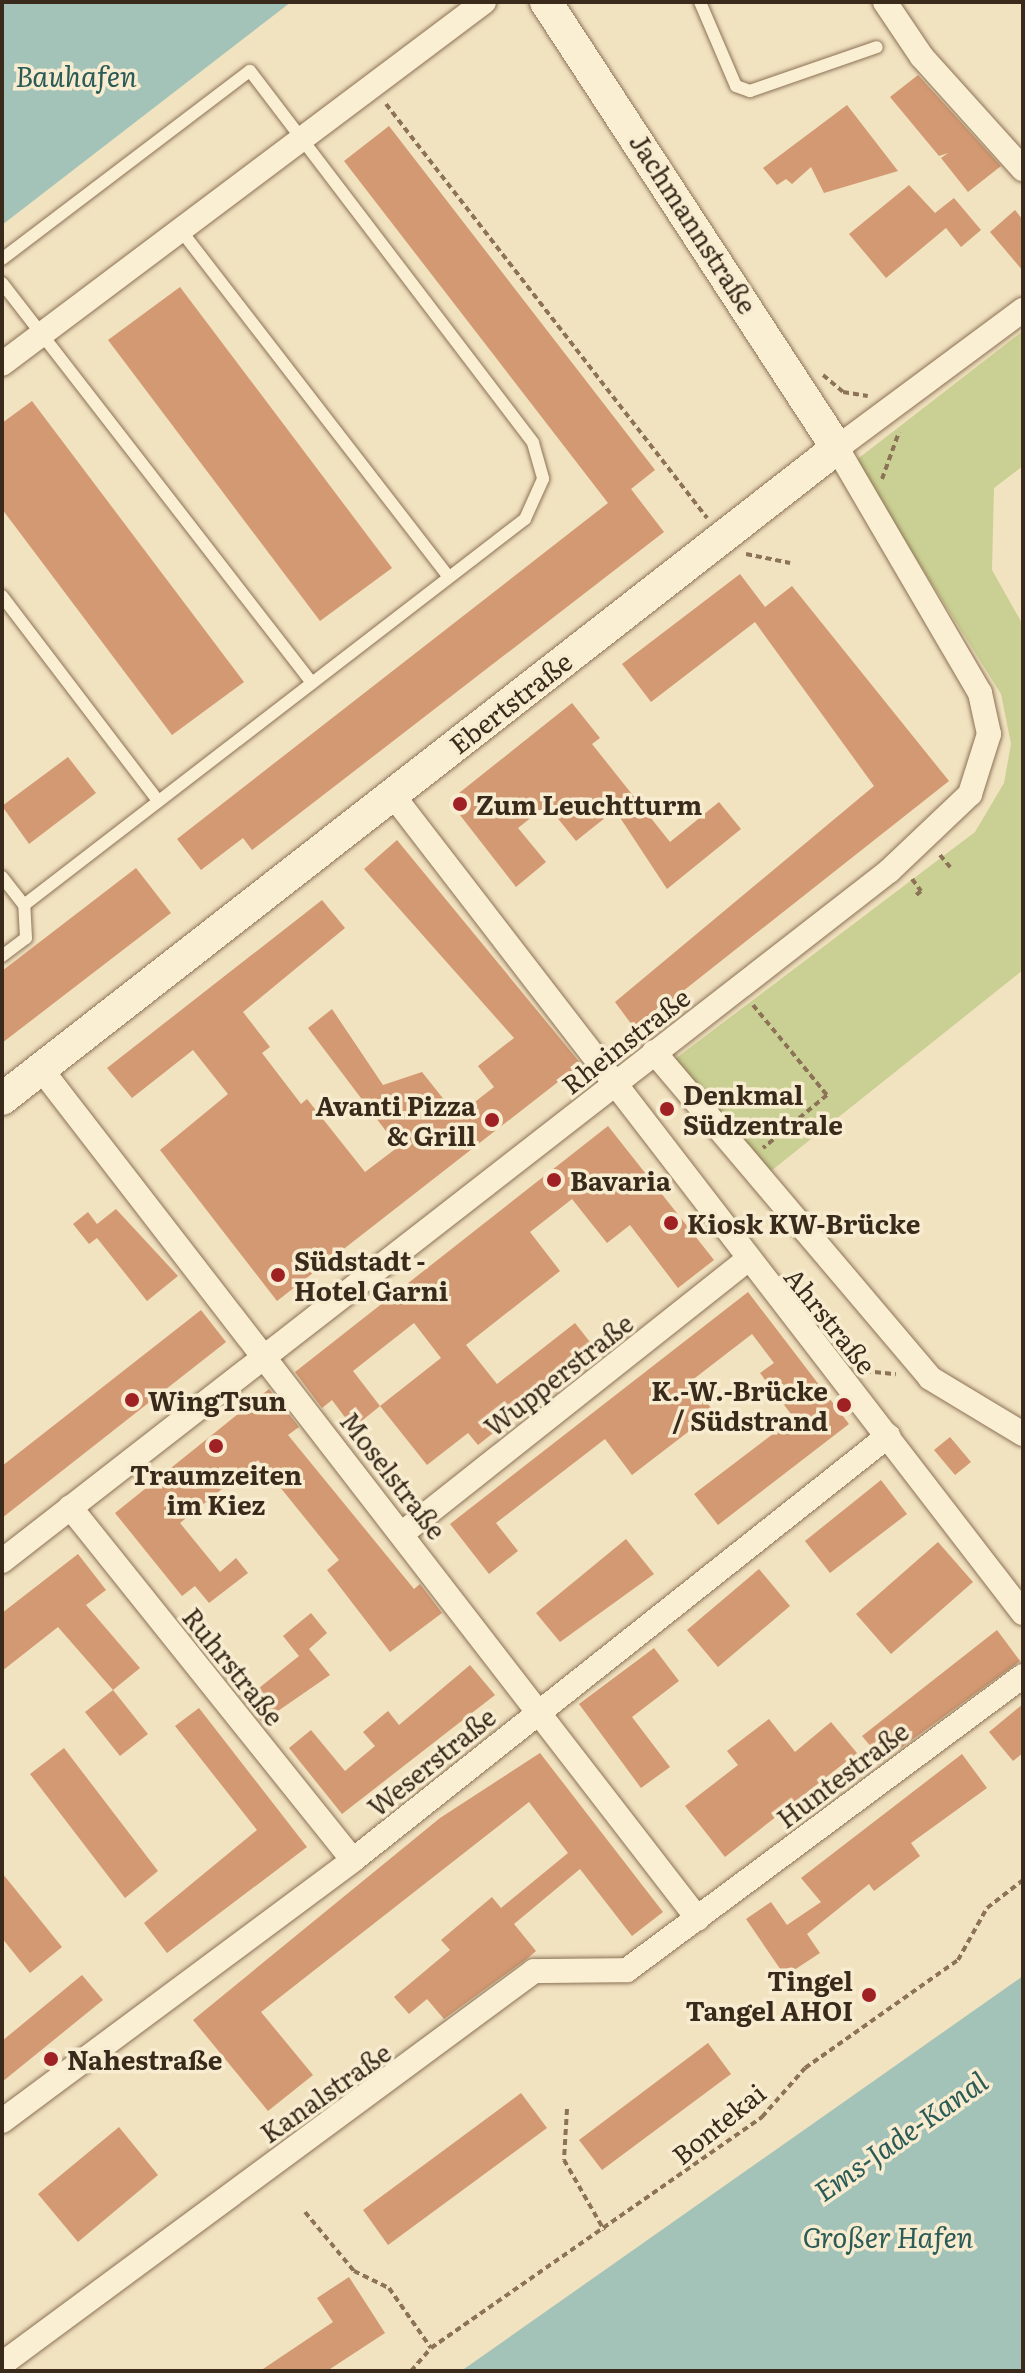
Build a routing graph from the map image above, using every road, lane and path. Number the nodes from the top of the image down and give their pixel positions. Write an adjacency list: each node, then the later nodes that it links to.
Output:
1 (484, 2): 6 (street)
2 (546, 2): 17 (street, Jachmannstraße)
3 (700, 2): 5 (lane)
4 (885, 2): 8 (street)
5 (877, 47)
6 (369, 89): 7 (street); 19 (path)
7 (300, 136): 9 (street); 10 (lane); 21 (lane)
8 (1023, 169)
9 (179, 228): 13 (street); 21 (lane)
10 (2, 259)
11 (2, 283): 13 (lane)
12 (1023, 310): 16 (street, Ebertstraße)
13 (41, 334): 14 (street); 23 (lane)
14 (2, 364)
15 (810, 364): 16 (path)
16 (889, 408): 17 (street, Ebertstraße); 18 (path)
17 (837, 448): 19 (street, Ebertstraße); 40 (street, Rheinstraße)
18 (881, 493)
19 (727, 544): 20 (path); 24 (street, Ebertstraße)
20 (790, 563)
21 (449, 577): 23 (lane)
22 (2, 596): 25 (lane)
23 (312, 683): 25 (lane)
24 (392, 794): 41 (street, Ebertstraße); 42 (street, Ahrstraße)
25 (158, 801): 35 (lane)
26 (948, 848): 27 (path)
27 (940, 855): 28 (path); 29 (path)
28 (931, 863)
29 (950, 867)
30 (920, 870): 32 (path)
31 (2, 877): 35 (lane)
32 (910, 878): 33 (path); 34 (path)
33 (898, 887)
34 (915, 896)
35 (24, 905): 36 (lane)
36 (2, 956)
37 (764, 993): 38 (path)
38 (751, 1003): 39 (path); 44 (path)
39 (741, 1011)
40 (654, 1052): 42 (street, Rheinstraße); 47 (street)
41 (41, 1069): 43 (street, Ebertstraße); 46 (street, Moselstraße)
42 (611, 1086): 45 (street, Ahrstraße); 46 (street, Rheinstraße)
43 (2, 1099)
44 (756, 1154)
45 (747, 1260): 48 (street, Ahrstraße); 50 (street, Wupperstraße)
46 (264, 1354): 49 (street, Rheinstraße); 50 (street, Moselstraße)
47 (1023, 1434)
48 (888, 1436): 52 (street, Ahrstraße); 54 (street, Weserstraße)
49 (70, 1507): 51 (street, Rheinstraße); 55 (street, Ruhrstraße)
50 (404, 1532): 54 (street, Moselstraße)
51 (2, 1561)
52 (1023, 1613)
53 (1023, 1676): 57 (street, Huntestraße)
54 (537, 1711): 55 (street, Weserstraße); 57 (street, Moselstraße)
55 (353, 1860): 59 (street, Weserstraße)
56 (1023, 1880): 61 (path, Bontekai)
57 (698, 1919): 63 (street, Kanalstraße)
58 (567, 2109): 61 (path)
59 (2, 2121)
60 (305, 2212): 62 (path)
61 (604, 2230): 62 (path, Bontekai)
62 (431, 2348): 64 (path, Bontekai)
63 (2, 2364)
64 (411, 2371)

